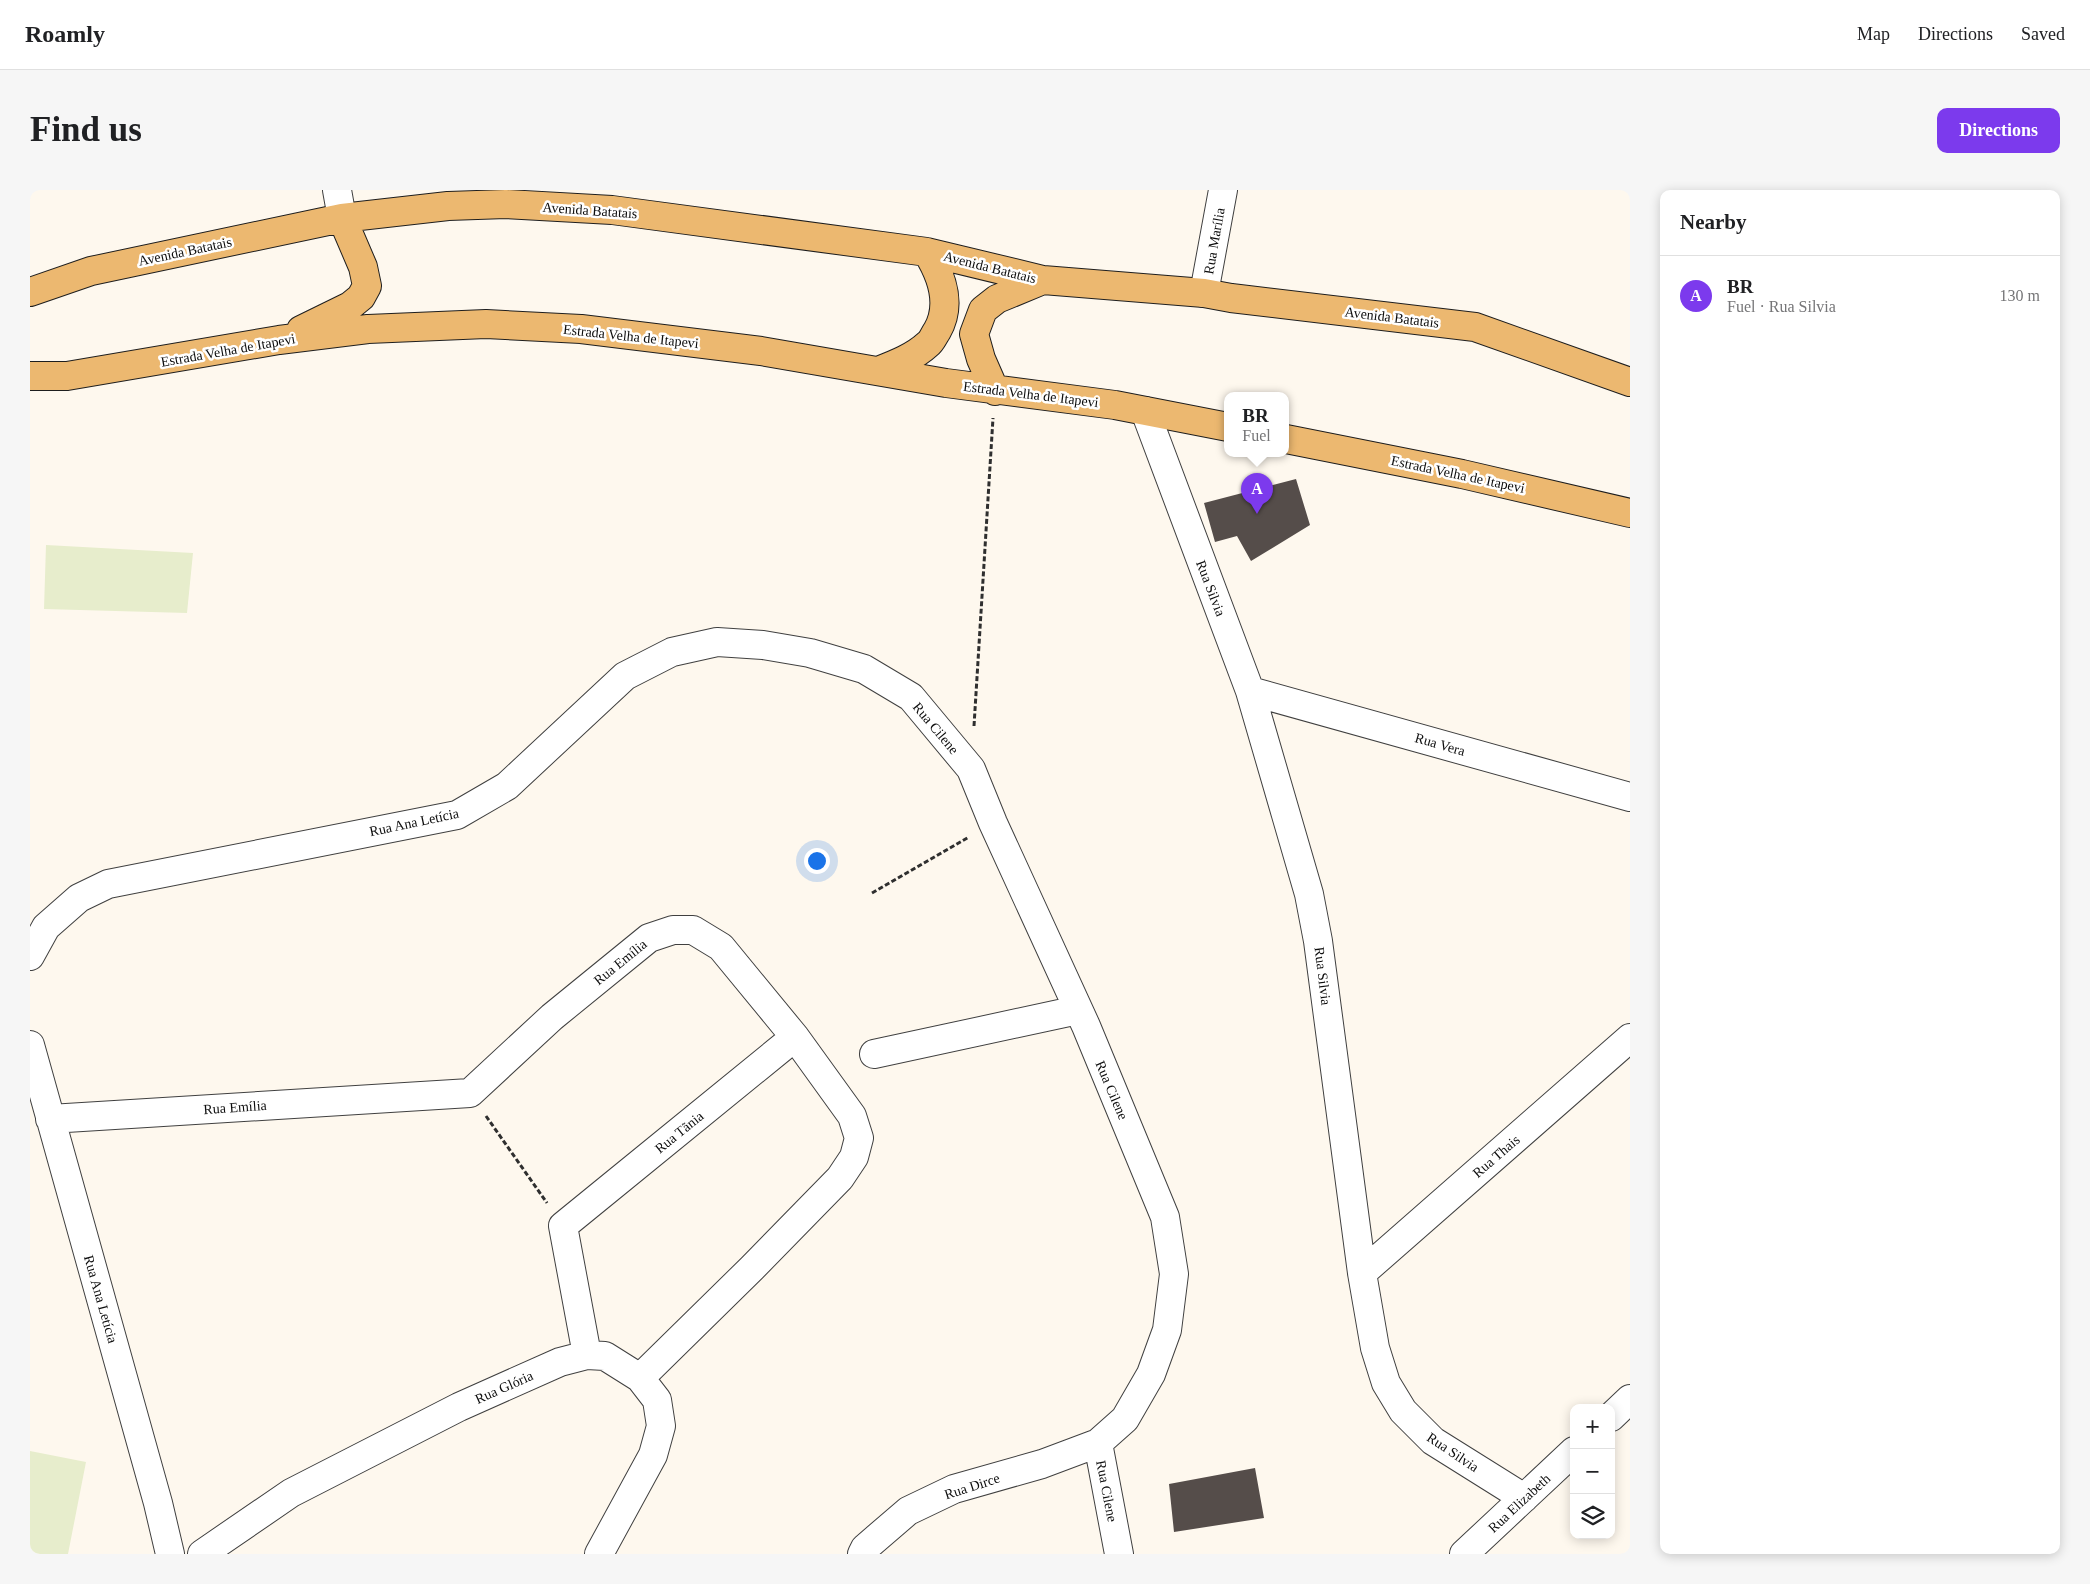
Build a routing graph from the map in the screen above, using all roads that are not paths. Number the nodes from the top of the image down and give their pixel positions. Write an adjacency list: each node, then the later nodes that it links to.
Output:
1 (337, 190): 3 (street)
2 (1223, 190): 7 (street, Rua Marília)
3 (342, 218): 4 (main road, Avenida Batatais); 6 (main road, Avenida Batatais); 8 (main road)
4 (927, 252): 5 (main road, Avenida Batatais); 9 (main road)
5 (1043, 280): 7 (main road, Avenida Batatais); 12 (main road)
6 (30, 292)
7 (1204, 293): 11 (main road, Avenida Batatais)
8 (279, 340): 9 (main road, Estrada Velha de Itapevi); 10 (main road, Estrada Velha de Itapevi)
9 (878, 371): 12 (main road, Estrada Velha de Itapevi)
10 (30, 376)
11 (1630, 382)
12 (995, 391): 13 (main road, Estrada Velha de Itapevi)
13 (1145, 411): 14 (main road, Estrada Velha de Itapevi); 18 (street, Rua Silvia)
14 (1224, 426)
15 (1289, 440): 16 (main road, Estrada Velha de Itapevi)
16 (1630, 513)
17 (864, 669): 20 (street, Rua Ana Letícia); 21 (street, Rua Cilene)
18 (1250, 691): 19 (street, Rua Vera); 27 (street, Rua Silvia)
19 (1630, 797)
20 (30, 956)
21 (1078, 1010): 25 (street); 32 (street, Rua Cilene)
22 (795, 1037): 26 (street, Rua Emília); 28 (street, Rua Tãnia); 29 (street, Rua Emília)
23 (1630, 1038): 27 (street, Rua Thais)
24 (30, 1045): 26 (street, Rua Ana Letícia)
25 (874, 1054)
26 (50, 1119): 35 (street, Rua Ana Letícia)
27 (1362, 1273): 34 (street, Rua Silvia)
28 (587, 1355): 29 (street, Rua Glória); 36 (street, Rua Glória)
29 (640, 1378): 37 (street, Rua Glória)
30 (1630, 1399): 31 (street)
31 (1615, 1413)
32 (1098, 1443): 38 (street, Rua Dirce); 39 (street, Rua Cilene)
33 (1570, 1455): 34 (street, Rua Elizabeth)
34 (1524, 1498): 40 (street, Rua Elizabeth)
35 (170, 1554)
36 (202, 1554)
37 (599, 1554)
38 (862, 1554)
39 (1119, 1554)
40 (1464, 1554)

